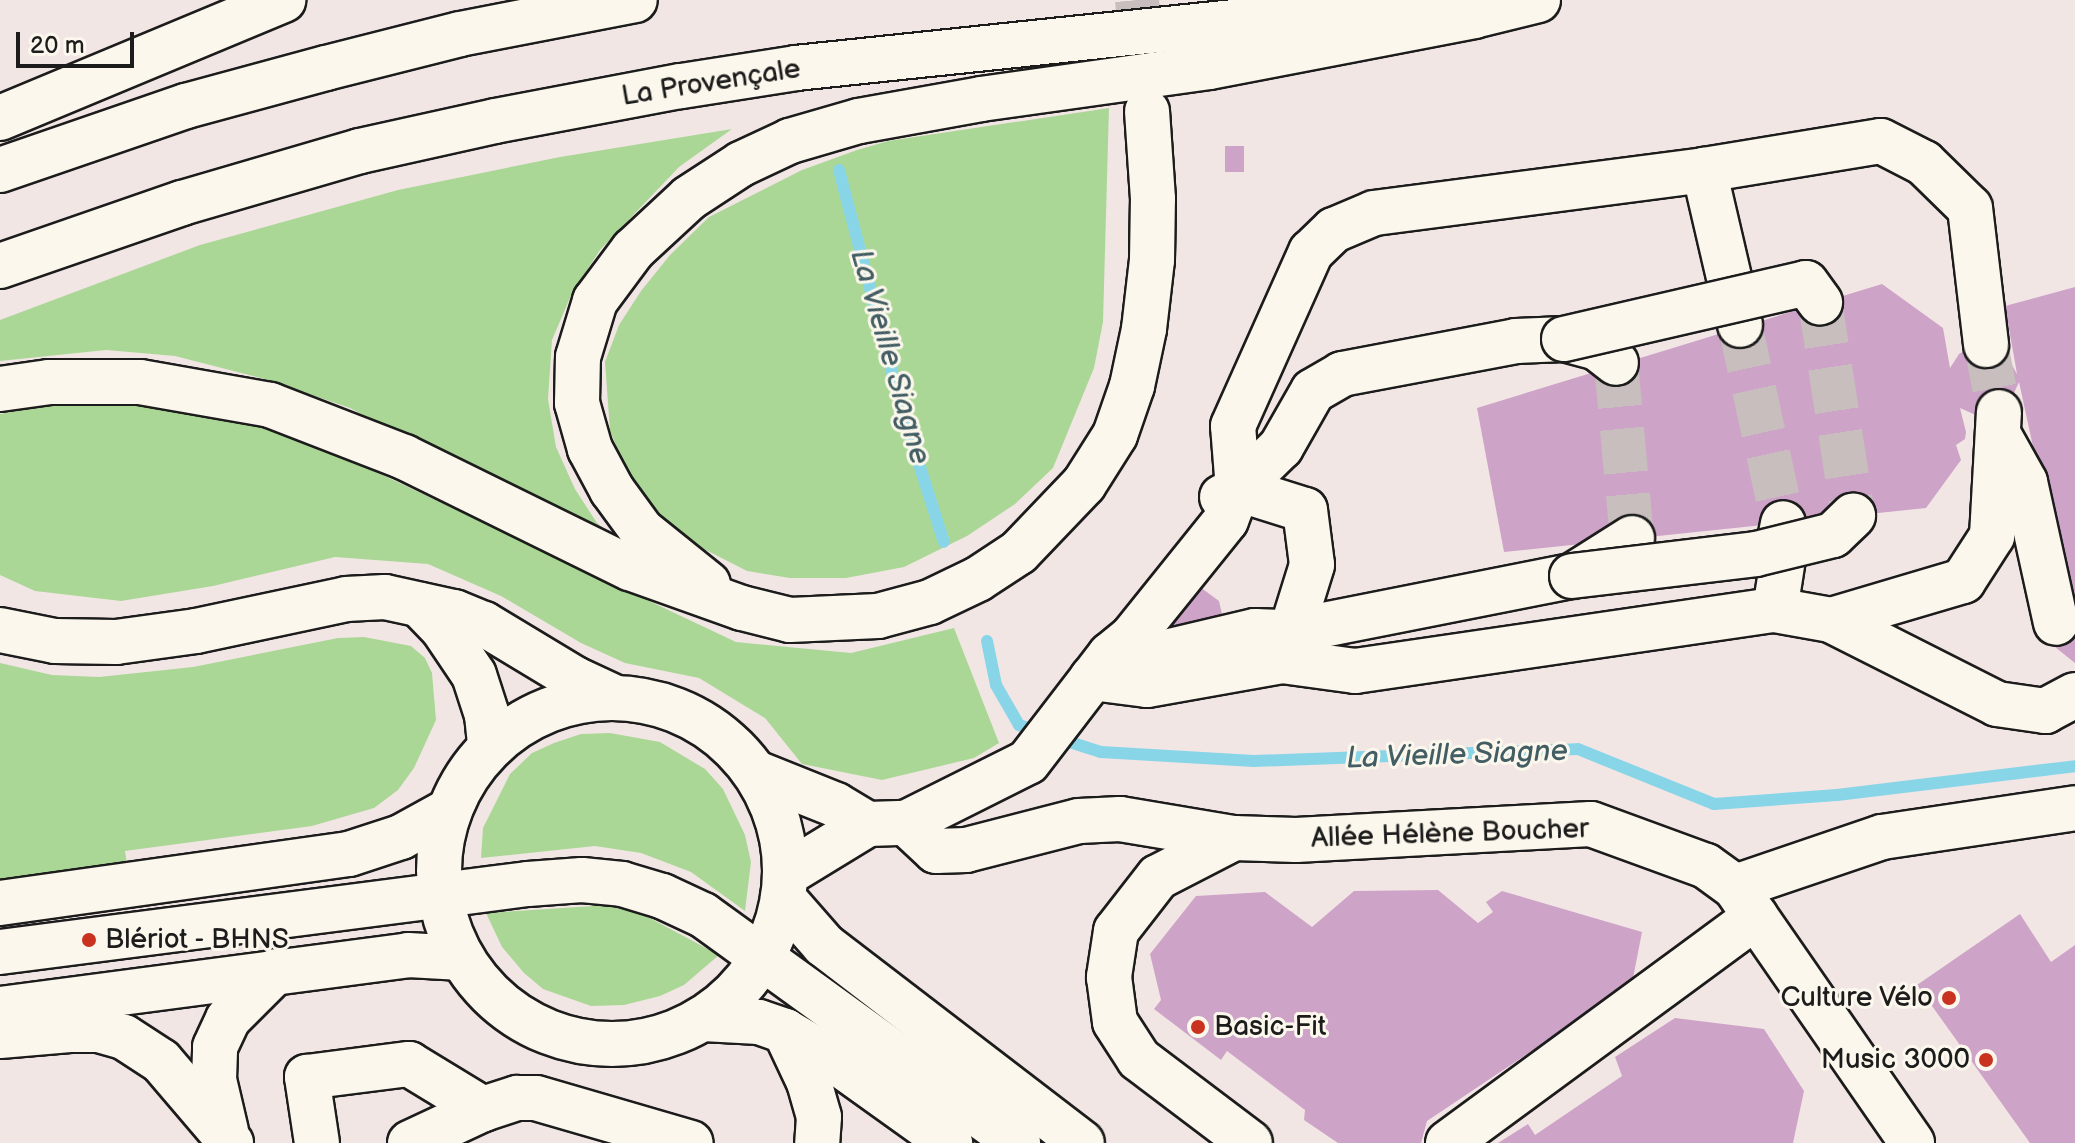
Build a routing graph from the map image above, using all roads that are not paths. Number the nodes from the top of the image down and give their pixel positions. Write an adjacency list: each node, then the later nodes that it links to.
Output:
1 (283, 0): 6 (main road)
2 (635, 0): 7 (main road)
3 (1443, 0): 9 (main road, La Provençale)
4 (1538, 0): 22 (main road)
5 (1147, 111): 22 (main road)
6 (0, 118)
7 (0, 170)
8 (1704, 170): 11 (main road); 13 (main road); 16 (main road)
9 (0, 266)
10 (1820, 302): 12 (main road, bridge)
11 (1740, 325)
12 (1564, 339): 14 (main road); 16 (main road)
13 (1986, 345)
14 (1616, 363)
15 (0, 389): 22 (main road)
16 (1238, 489): 27 (main road); 28 (main road)
17 (1853, 516): 20 (main road, bridge)
18 (1783, 523): 23 (main road)
19 (1632, 538): 20 (main road)
20 (1572, 576): 27 (main road)
21 (420, 605): 26 (main road); 30 (main road); 31 (main road)
22 (742, 608)
23 (1775, 610): 24 (main road); 27 (main road)
24 (1831, 620): 25 (main road); 29 (main road)
25 (2056, 623)
26 (0, 630)
27 (1285, 647): 28 (main road)
28 (1091, 680): 35 (main road)
29 (2075, 695)
30 (616, 698): 31 (main road); 32 (main road)
31 (490, 746): 34 (main road)
32 (756, 773): 35 (main road); 37 (main road)
33 (2075, 808): 39 (main road)
34 (450, 810): 38 (main road); 40 (main road)
35 (887, 824): 36 (main road, Allée Hélène Boucher); 37 (main road)
36 (1234, 838): 39 (main road, Allée Hélène Boucher); 62 (main road, Allée Hélène Boucher)
37 (785, 886): 42 (main road); 61 (main road)
38 (441, 895): 41 (main road); 42 (main road); 43 (main road)
39 (1746, 902): 53 (main road); 63 (main road)
40 (0, 903)
41 (0, 952)
42 (765, 957): 46 (main road); 50 (main road)
43 (462, 958): 44 (main road); 46 (main road)
44 (276, 971): 45 (main road); 54 (main road)
45 (0, 1009)
46 (703, 1019): 47 (main road)
47 (785, 1031): 49 (main road); 58 (main road)
48 (0, 1036): 54 (main road)
49 (834, 1060): 50 (main road); 59 (main road)
50 (951, 1093): 60 (main road)
51 (483, 1109): 52 (main road); 55 (main road); 56 (main road)
52 (626, 1134): 57 (main road)
53 (1900, 1139)
54 (229, 1140)
55 (317, 1143)
56 (410, 1143)
57 (691, 1143)
58 (817, 1143)
59 (950, 1143)
60 (1018, 1143)
61 (1082, 1143)
62 (1250, 1143)
63 (1448, 1143)

